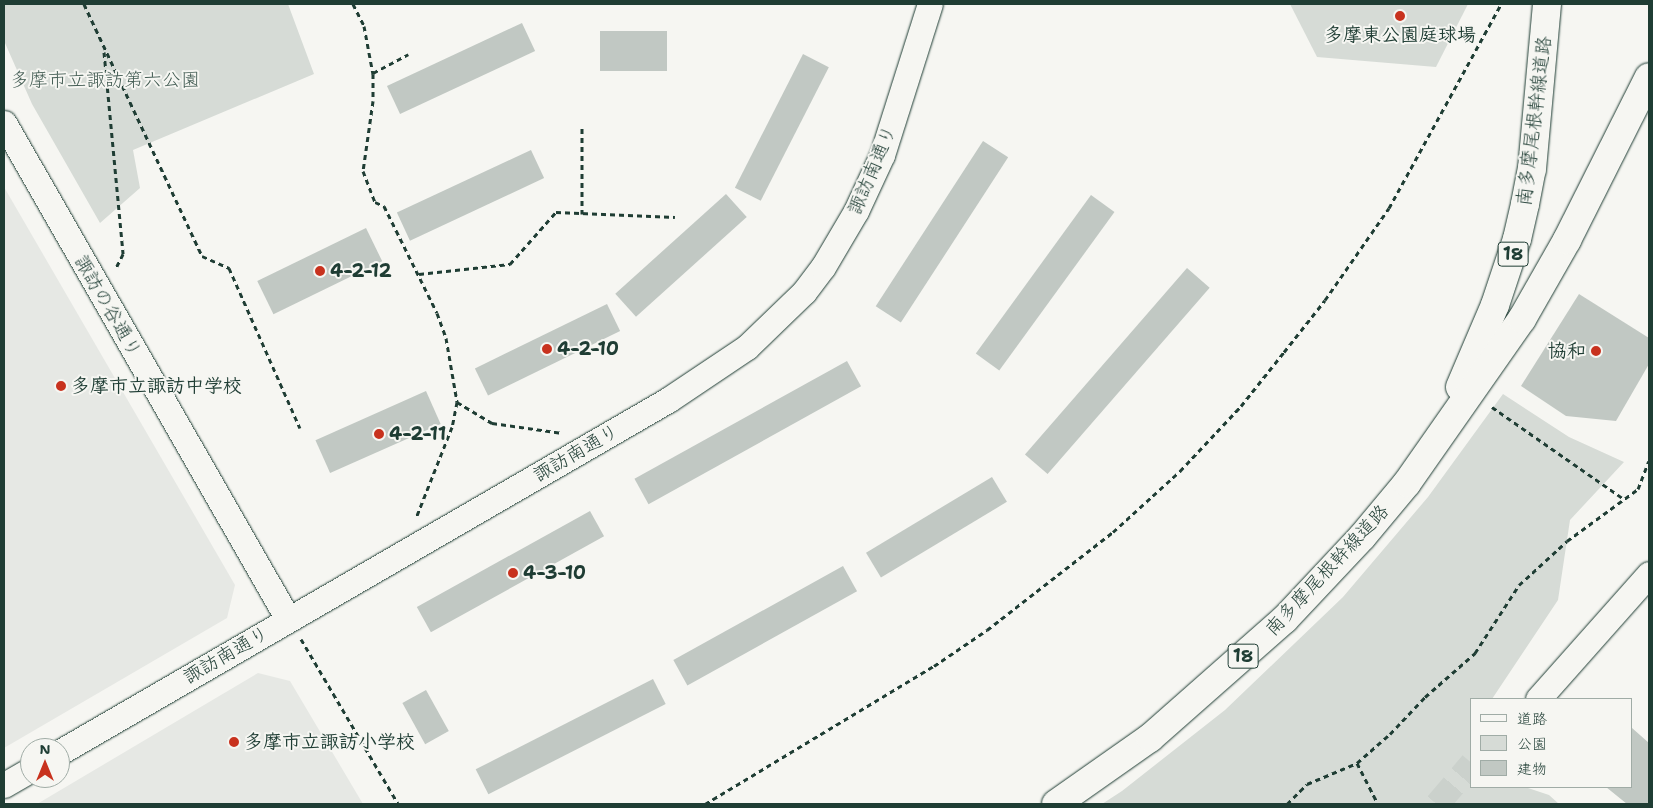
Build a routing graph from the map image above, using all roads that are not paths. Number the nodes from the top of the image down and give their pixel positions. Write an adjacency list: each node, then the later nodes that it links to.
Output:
1 (930, 4): 7 (street, 諏訪南通り)
2 (1547, 4): 5 (main road, 南多摩尾根幹線道路 / 18)
3 (1649, 77): 5 (main road, 南多摩尾根幹線道路 / 18)
4 (4, 123): 7 (street, 諏訪の谷通り)
5 (1407, 483): 12 (main road, 南多摩尾根幹線道路 / 18)
6 (1649, 574): 8 (street)
7 (288, 619): 9 (street, 諏訪南通り)
8 (1539, 698)
9 (70, 746)
10 (20, 776): 11 (street)
11 (4, 785)
12 (1056, 804)

